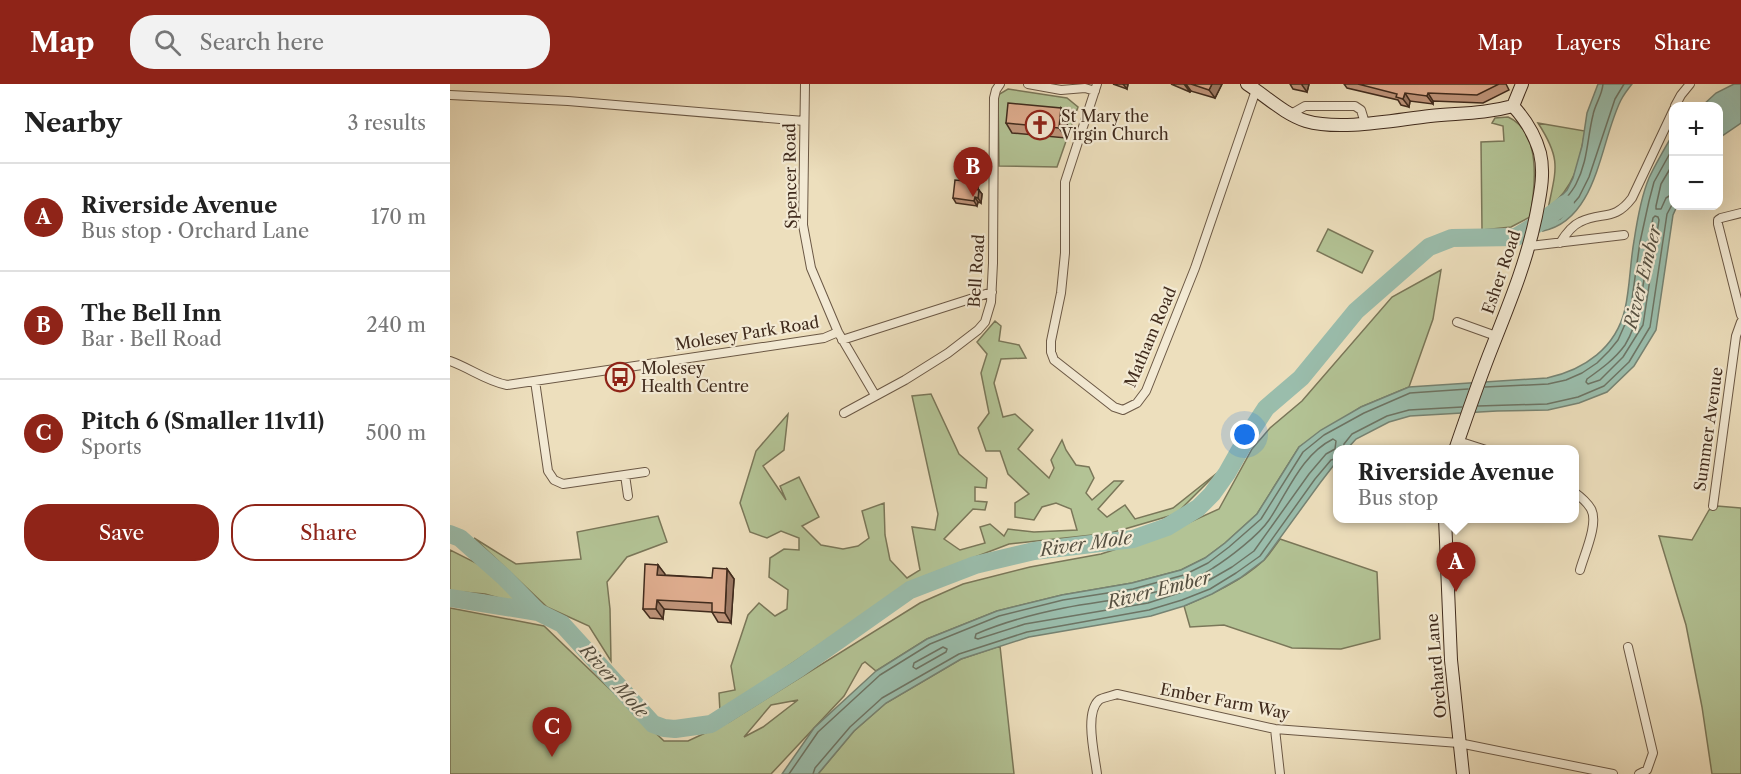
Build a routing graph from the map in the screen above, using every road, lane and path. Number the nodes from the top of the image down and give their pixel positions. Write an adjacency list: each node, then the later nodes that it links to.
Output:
1 (805, 84): 13 (street, Spencer Road)
2 (1000, 84): 19 (street, Bell Road)
3 (1028, 84): 7 (street)
4 (1521, 84): 10 (main road)
5 (1690, 84): 9 (street)
6 (1252, 87): 7 (street, Matham Road); 11 (main road)
7 (1096, 88)
8 (450, 95): 13 (street)
9 (1677, 102)
10 (1512, 106): 14 (main road); 17 (main road, Esher Road)
11 (1291, 114): 14 (main road); 14 (street)
12 (1669, 119): 18 (street)
13 (804, 121): 23 (street, Spencer Road)
14 (1365, 123)
15 (1741, 213): 20 (street)
16 (1624, 235): 18 (street)
17 (1531, 242): 18 (street); 24 (main road, Esher Road)
18 (1560, 243)
19 (992, 292): 23 (street, Molesey Park Road); 27 (street, Bell Road)
20 (1741, 315)
21 (1457, 322): 24 (street)
22 (1741, 322): 34 (street, Summer Avenue)
23 (840, 336): 26 (street, Molesey Park Road); 27 (street, Spencer Road)
24 (1496, 336): 29 (main road, Esher Road)
25 (450, 361): 26 (street, Molesey Park Road)
26 (535, 381): 31 (street)
27 (875, 395): 28 (street, Bell Road)
28 (844, 413)
29 (1456, 445)
30 (645, 472): 31 (street)
31 (625, 475): 33 (street)
32 (1579, 495): 36 (street)
33 (628, 496)
34 (1713, 506)
35 (1445, 523): 39 (main road, Orchard Lane)
36 (1580, 570)
37 (1628, 647): 44 (street)
38 (1275, 729): 39 (street, Ember Farm Way); 40 (street, Ember Farm Way); 41 (street)
39 (1460, 743): 42 (main road, Orchard Lane); 43 (street, Ember Farm Way)
40 (1097, 774)
41 (1280, 774)
42 (1463, 774)
43 (1613, 774)
44 (1639, 774)

